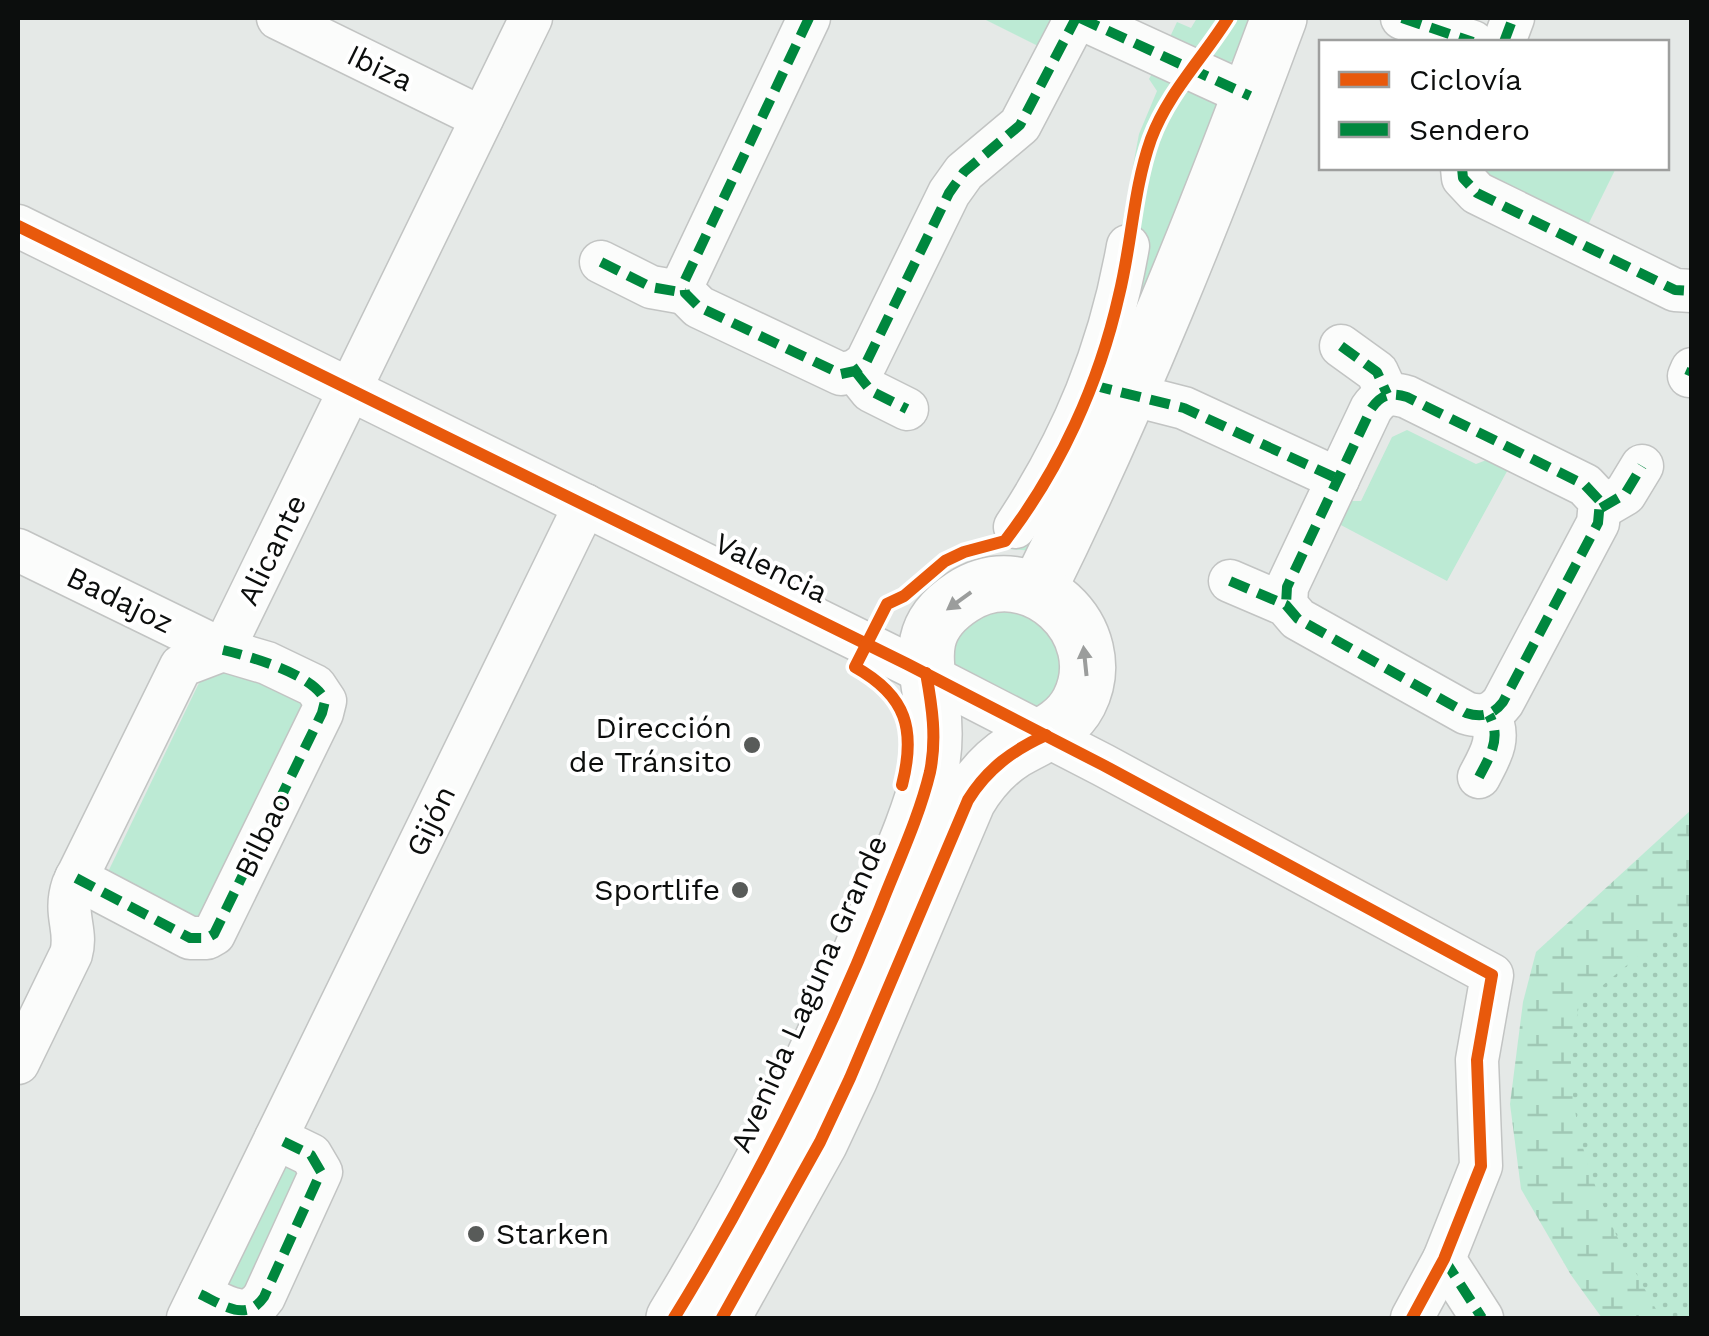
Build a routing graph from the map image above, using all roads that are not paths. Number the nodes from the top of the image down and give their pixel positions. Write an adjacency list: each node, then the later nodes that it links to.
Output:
1 (278, 18): 9 (street, Ibiza)
2 (532, 18): 9 (street, Alicante)
3 (809, 18): 15 (street)
4 (1078, 18): 8 (street); 17 (street)
5 (1280, 18): 8 (main road)
6 (1402, 18): 7 (street)
7 (1467, 40)
8 (1250, 96): 18 (main road)
9 (482, 118): 19 (street, Alicante)
10 (1462, 170): 14 (street)
11 (18, 226): 19 (street, Valencia)
12 (1128, 246): 18 (street)
13 (601, 262): 15 (street)
14 (1692, 291)
15 (685, 292): 17 (street)
16 (1341, 346): 20 (street)
17 (856, 372): 21 (street)
18 (1112, 389): 23 (street); 26 (street); 29 (main road)
19 (350, 390): 24 (street, Valencia); 31 (street, Alicante)
20 (1387, 394): 23 (street); 25 (street)
21 (907, 409)
22 (1642, 466): 25 (street)
23 (1338, 479): 30 (street)
24 (585, 505): 32 (street, Valencia); 38 (street, Gijón)
25 (1602, 508): 33 (street)
26 (1015, 527)
27 (18, 550): 31 (street, Badajoz)
28 (1230, 582): 30 (street)
29 (1038, 590): 32 (main road, Avenida Laguna Grande, one-way to 32); 34 (main road, one-way to 29)
30 (1286, 606): 33 (street)
31 (223, 650): 36 (street); 36 (street, Bilbao)
32 (926, 673): 34 (street, Valencia); 41 (main road, Avenida Laguna Grande)
33 (1489, 715): 35 (street)
34 (1046, 735): 39 (street, Valencia); 42 (main road)
35 (1479, 777)
36 (76, 878): 37 (street)
37 (18, 1063)
38 (276, 1138): 40 (street, Gijón); 40 (street, Gijón)
39 (1444, 1259): 43 (street); 44 (street)
40 (194, 1306)
41 (674, 1318)
42 (722, 1318)
43 (1412, 1318)
44 (1482, 1318)

